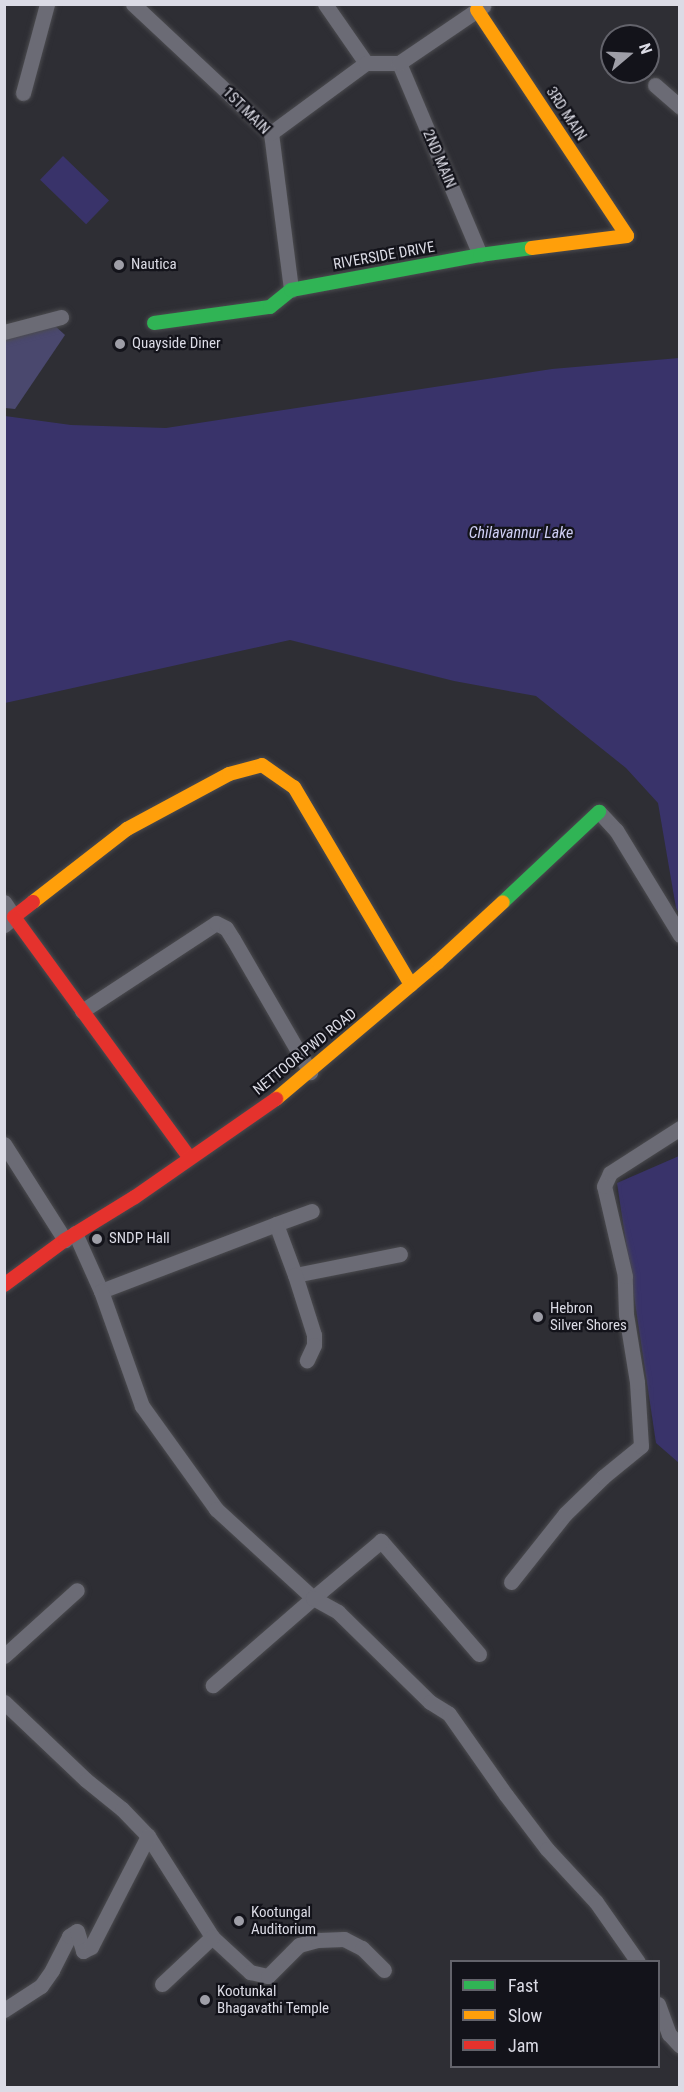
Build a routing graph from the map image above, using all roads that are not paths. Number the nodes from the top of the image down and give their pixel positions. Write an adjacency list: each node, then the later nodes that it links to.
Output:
1 (47, 4): 8 (street)
2 (133, 4): 10 (street, 1ST MAIN)
3 (325, 4): 5 (street)
4 (482, 7): 6 (street); 11 (street, 3RD MAIN)
5 (366, 63): 6 (street); 10 (street)
6 (399, 63): 12 (street, 2ND MAIN)
7 (655, 86): 9 (street)
8 (22, 93)
9 (680, 107)
10 (272, 133): 13 (street, 1ST MAIN)
11 (627, 236): 12 (street, RIVERSIDE DRIVE)
12 (480, 255): 13 (street, RIVERSIDE DRIVE)
13 (291, 290): 15 (street, RIVERSIDE DRIVE)
14 (61, 317): 16 (street)
15 (153, 323)
16 (4, 333)
17 (599, 812): 20 (street); 21 (street, NETTOOR PWD ROAD)
18 (4, 902): 19 (street)
19 (9, 921): 21 (street); 22 (street)
20 (680, 935)
21 (411, 985): 23 (street, NETTOOR PWD ROAD)
22 (82, 1011): 23 (street); 26 (street)
23 (310, 1072): 26 (street, NETTOOR PWD ROAD)
24 (680, 1128): 35 (street)
25 (4, 1144): 29 (street)
26 (190, 1158): 29 (street, NETTOOR PWD ROAD)
27 (312, 1211): 28 (street)
28 (276, 1224): 31 (street); 33 (street)
29 (70, 1236): 32 (street, NETTOOR PWD ROAD); 33 (street)
30 (400, 1254): 31 (street)
31 (295, 1275): 34 (street)
32 (4, 1285)
33 (101, 1291): 37 (street)
34 (307, 1360)
35 (511, 1582)
36 (77, 1590): 39 (street)
37 (313, 1598): 38 (street); 40 (street); 44 (street)
38 (479, 1654)
39 (4, 1656)
40 (213, 1685)
41 (4, 1702): 42 (street)
42 (148, 1836): 43 (street); 48 (street)
43 (212, 1937): 45 (street); 46 (street)
44 (638, 1960)
45 (384, 1970)
46 (162, 1984)
47 (660, 2009): 49 (street)
48 (4, 2010)
49 (680, 2046)

